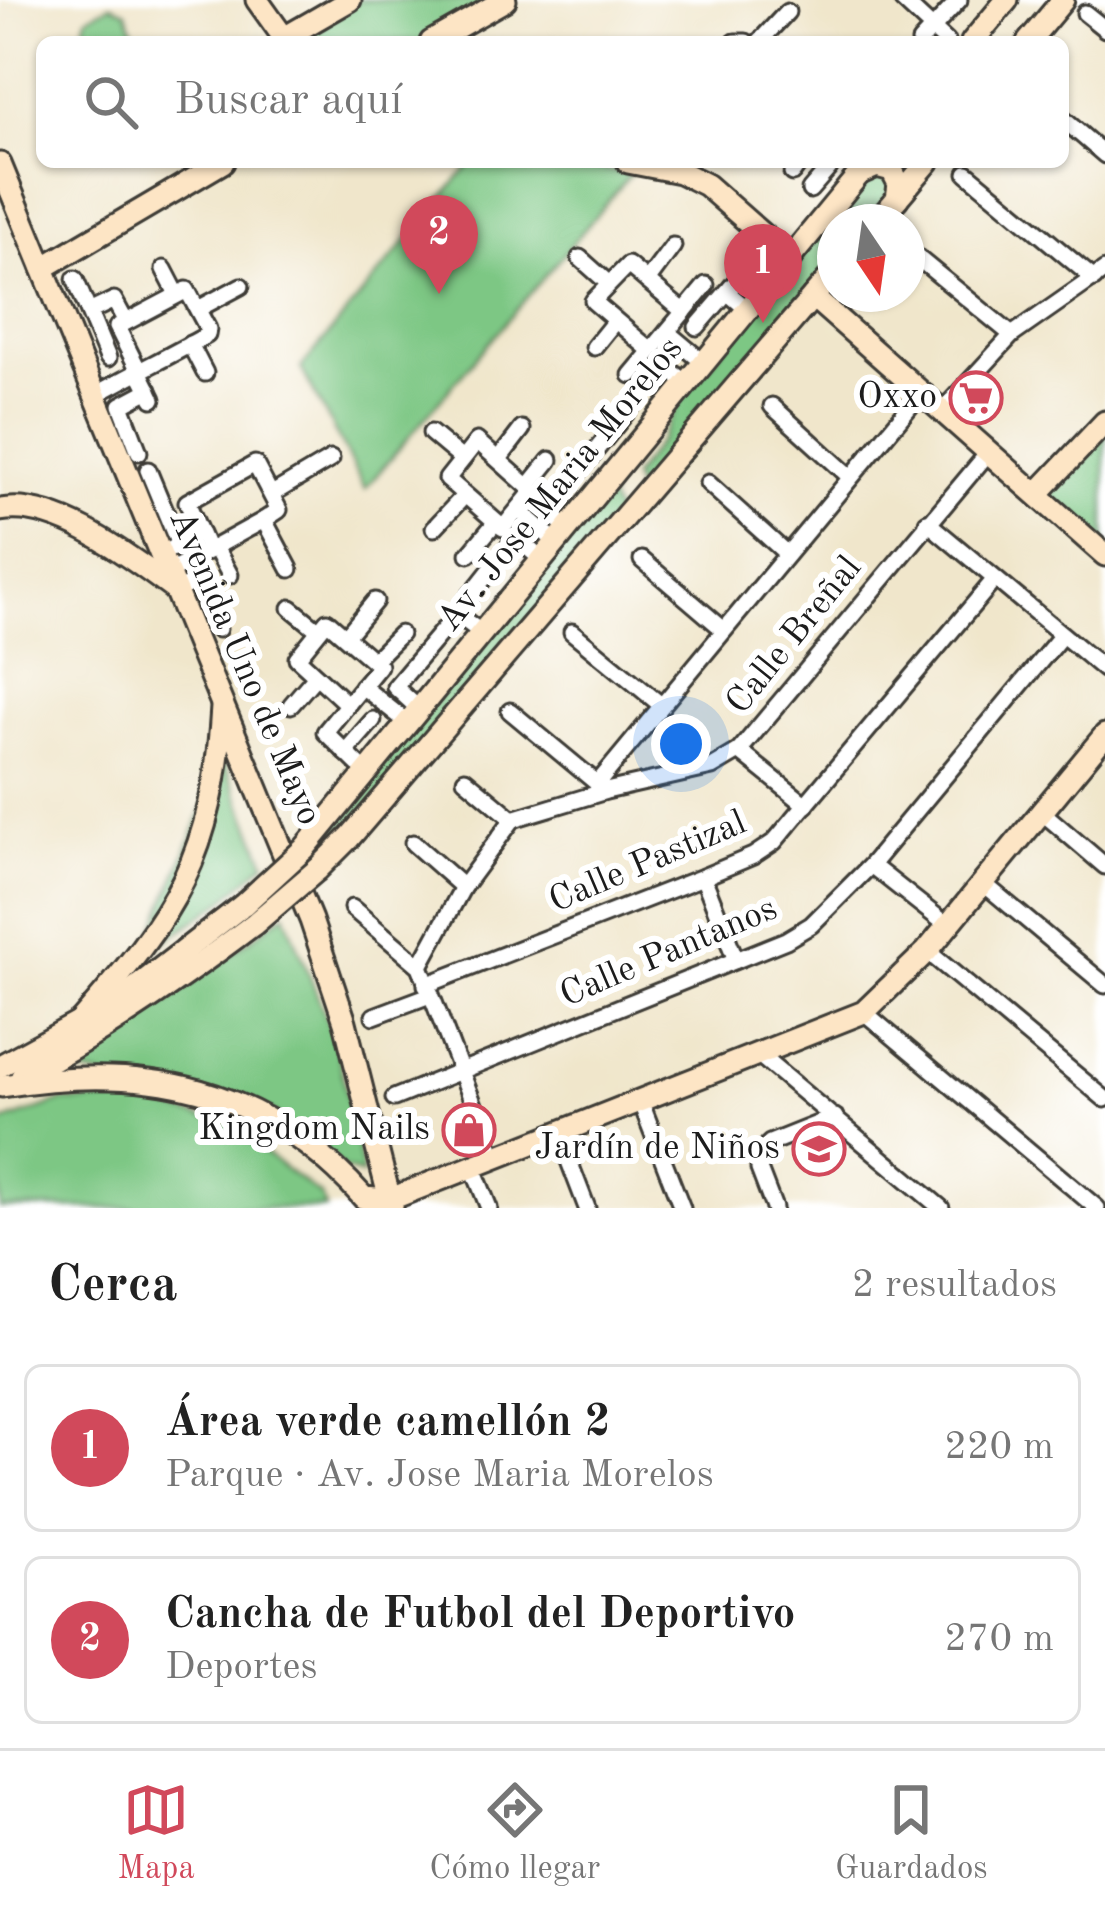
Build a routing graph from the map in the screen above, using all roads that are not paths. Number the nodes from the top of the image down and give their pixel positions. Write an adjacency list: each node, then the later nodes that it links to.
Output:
1 (257, 0): 12 (main road)
2 (350, 0): 13 (main road)
3 (506, 0): 14 (main road)
4 (902, 0): 10 (street)
5 (959, 0): 10 (street)
6 (1007, 0): 18 (main road)
7 (1063, 0): 19 (main road)
8 (787, 11): 15 (street)
9 (1085, 13): 11 (street)
10 (933, 28): 16 (street); 17 (street)
11 (1105, 29)
12 (282, 36)
13 (292, 36)
14 (442, 36)
15 (764, 36)
16 (926, 36)
17 (941, 36)
18 (977, 36)
19 (1033, 36)
20 (1069, 124): 21 (street)
21 (1105, 155)
22 (0, 164): 38 (main road, Avenida Uno de Mayo)
23 (213, 168): 38 (main road)
24 (659, 168): 36 (main road)
25 (829, 168): 30 (street)
26 (858, 168): 36 (main road, Av. Jose Maria Morelos)
27 (884, 168): 31 (main road)
28 (923, 168): 31 (main road)
29 (967, 173): 40 (street)
30 (811, 190)
31 (897, 199): 32 (main road)
32 (893, 204)
33 (673, 246): 42 (street)
34 (580, 258): 43 (street)
35 (755, 258): 46 (street)
36 (790, 259): 51 (main road, Av. Jose Maria Morelos)
37 (925, 264): 58 (street)
38 (43, 268): 69 (main road, Avenida Uno de Mayo)
39 (164, 269): 48 (street)
40 (1099, 274): 58 (street)
41 (75, 279): 52 (street)
42 (647, 281): 43 (street); 53 (street)
43 (608, 284): 54 (street)
44 (706, 285): 53 (street)
45 (241, 286): 50 (street)
46 (727, 292): 51 (street); 56 (street)
47 (817, 293): 49 (main road, Av. Jose Maria Morelos)
48 (177, 294): 50 (street); 55 (street)
49 (814, 297): 68 (main road); 93 (main road, Av. Jose Maria Morelos)
50 (198, 309): 59 (street)
51 (748, 310): 63 (main road, Av. Jose Maria Morelos)
52 (89, 312): 55 (street); 62 (street)
53 (685, 312): 57 (street)
54 (614, 321): 60 (street); 61 (street)
55 (125, 322): 64 (street)
56 (697, 327)
57 (667, 332): 61 (street); 63 (street)
58 (1012, 335): 72 (street)
59 (190, 344): 64 (street); 65 (street)
60 (594, 347)
61 (651, 351): 66 (street)
62 (108, 358)
63 (704, 363): 67 (main road, Av. Jose Maria Morelos)
64 (139, 371): 69 (street); 77 (street)
65 (205, 373)
66 (631, 375)
67 (688, 383): 70 (main road, Av. Jose Maria Morelos); 76 (street)
68 (921, 393): 72 (main road); 86 (street)
69 (95, 395): 108 (main road, Avenida Uno de Mayo)
70 (670, 405): 79 (main road, Av. Jose Maria Morelos); 93 (main road)
71 (772, 406): 86 (street)
72 (942, 411): 78 (main road)
73 (1105, 422): 91 (main road)
74 (522, 429): 82 (street)
75 (431, 433): 81 (street)
76 (607, 439): 79 (street); 85 (street)
77 (139, 452)
78 (988, 453): 91 (main road); 97 (street, Calle Breñal)
79 (628, 457): 89 (main road, Av. Jose Maria Morelos)
80 (331, 459): 90 (street)
81 (462, 459): 82 (street); 92 (street)
82 (499, 459): 88 (street)
83 (550, 460): 88 (street)
84 (148, 470): 108 (street)
85 (578, 473): 89 (street); 100 (street)
86 (850, 477): 103 (street)
87 (708, 484): 103 (street)
88 (530, 486): 94 (street)
89 (600, 490): 100 (main road, Av. Jose Maria Morelos)
90 (272, 494): 96 (street); 101 (street)
91 (1037, 494): 104 (main road)
92 (464, 496): 98 (street); 99 (street)
93 (639, 501): 150 (main road, Av. Jose Maria Morelos, bridge)
94 (519, 510): 98 (street); 100 (street)
95 (0, 511): 108 (main road)
96 (265, 520): 101 (street); 107 (street)
97 (928, 522): 110 (street); 136 (street, Calle Breñal)
98 (495, 523): 102 (street)
99 (434, 528)
100 (556, 544): 106 (street); 111 (main road, Av. Jose Maria Morelos)
101 (212, 549): 108 (street); 109 (street)
102 (470, 554)
103 (787, 554): 117 (street)
104 (1105, 555)
105 (642, 560): 117 (street)
106 (494, 566): 111 (street); 119 (street)
107 (290, 569)
108 (168, 572): 114 (street); 127 (main road, Avenida Uno de Mayo)
109 (230, 575)
110 (995, 579): 122 (street); 140 (street, Calle Pastizal)
111 (520, 587): 119 (main road, Av. Jose Maria Morelos)
112 (375, 601): 121 (street)
113 (291, 608): 116 (street)
114 (218, 629)
115 (444, 629): 132 (street)
116 (318, 630): 121 (street); 125 (street)
117 (724, 630): 130 (street)
118 (572, 632): 130 (street)
119 (482, 633): 132 (main road, Av. Jose Maria Morelos)
120 (400, 634): 123 (street)
121 (347, 635): 123 (street)
122 (1062, 635): 124 (street); 144 (street, Calle Pantanos)
123 (374, 659): 126 (street)
124 (1105, 670)
125 (316, 676): 128 (street); 129 (street)
126 (362, 686): 128 (street); 132 (street)
127 (222, 700): 159 (main road); 170 (main road, Avenida Uno de Mayo)
128 (347, 704): 135 (street)
129 (291, 705)
130 (661, 705): 139 (street)
131 (510, 711): 139 (street)
132 (413, 716): 137 (main road, Av. Jose Maria Morelos)
133 (373, 721): 135 (street)
134 (1102, 743): 141 (main road)
135 (345, 752): 137 (street)
136 (739, 752): 139 (street, Calle Breñal); 140 (street)
137 (368, 772): 150 (main road, Av. Jose Maria Morelos, bridge)
138 (465, 779): 142 (street)
139 (602, 788): 142 (street, Calle Breñal)
140 (806, 805): 146 (street, Calle Pastizal)
141 (1042, 812): 145 (street); 147 (main road)
142 (512, 818): 148 (street)
143 (413, 843): 148 (street)
144 (871, 865): 151 (street); 153 (street, Calle Pantanos)
145 (1105, 866)
146 (703, 877): 153 (street); 156 (street, Calle Pastizal)
147 (983, 884): 151 (main road); 155 (street)
148 (463, 887): 154 (street)
149 (352, 908): 154 (street)
150 (249, 914): 159 (main road); 162 (main road)
151 (947, 926): 152 (main road)
152 (927, 951): 157 (main road); 164 (street)
153 (736, 960): 161 (street, Calle Pantanos)
154 (420, 966): 156 (street)
155 (1105, 985)
156 (428, 990): 158 (street, Calle Pastizal); 161 (street)
157 (864, 1012): 160 (main road); 176 (street)
158 (374, 1016)
159 (79, 1023): 162 (main road)
160 (759, 1055): 165 (main road); 166 (street)
161 (460, 1071): 163 (street, Calle Pantanos); 168 (street)
162 (1, 1080): 170 (main road)
163 (394, 1098)
164 (1105, 1099)
165 (640, 1103): 167 (main road); 173 (street)
166 (835, 1117): 174 (street); 175 (street)
167 (559, 1135): 168 (main road); 172 (street)
168 (495, 1159): 169 (main road)
169 (472, 1168): 170 (main road); 171 (street)
170 (390, 1204)
171 (489, 1208)
172 (587, 1208)
173 (682, 1208)
174 (774, 1208)
175 (940, 1208)
176 (1097, 1208)

